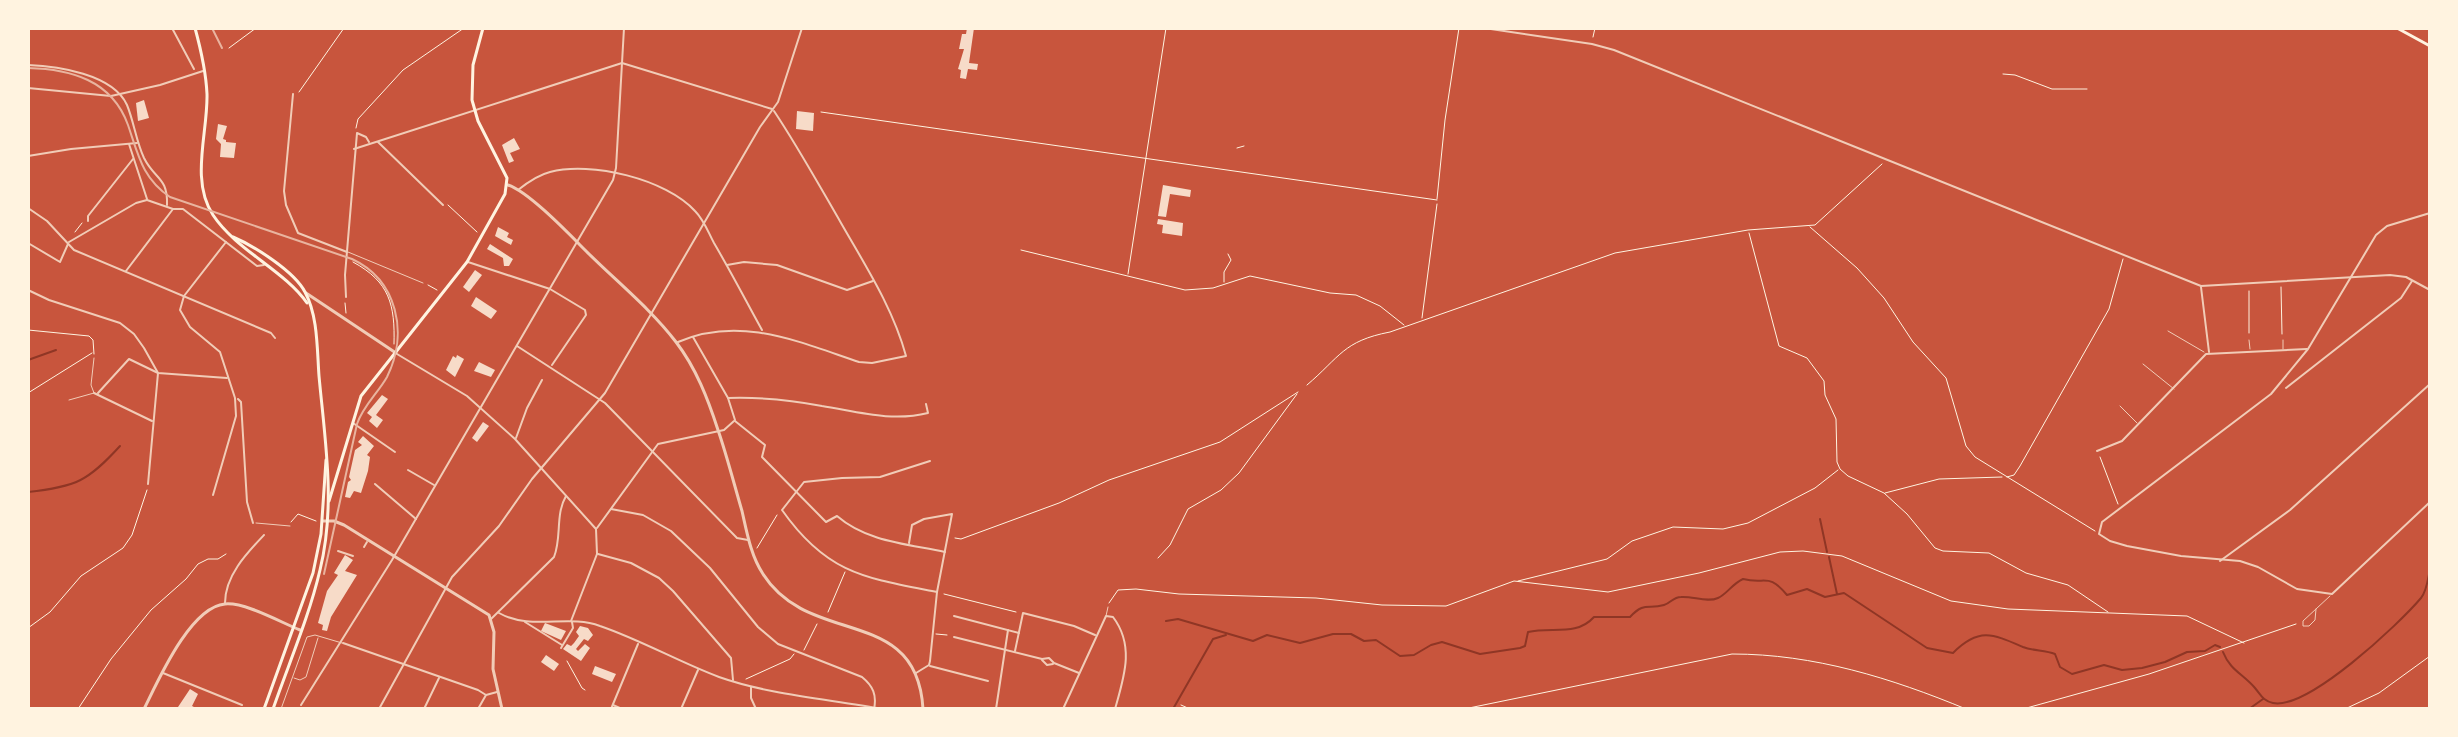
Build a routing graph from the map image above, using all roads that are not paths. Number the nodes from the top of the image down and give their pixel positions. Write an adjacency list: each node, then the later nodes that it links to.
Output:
1 (172, 28): 11 (street)
2 (195, 28): 12 (main road)
3 (483, 28): 17 (main road)
4 (624, 28): 9 (street)
5 (802, 28): 16 (street)
6 (1484, 28): 51 (street)
7 (2397, 28): 8 (main road)
8 (2430, 46)
9 (622, 63): 16 (street); 17 (street); 25 (street)
10 (28, 65): 14 (street)
11 (194, 69)
12 (204, 71): 14 (street); 36 (main road)
13 (28, 88): 14 (street)
14 (119, 94): 18 (street)
15 (293, 94): 41 (street)
16 (773, 110): 35 (street); 48 (street)
17 (474, 111): 19 (street); 26 (main road)
18 (138, 142): 21 (street); 29 (street)
19 (377, 142): 20 (street); 30 (street)
20 (370, 143): 22 (street); 22 (street)
21 (129, 144): 23 (street); 24 (street)
22 (354, 149): 41 (street)
23 (28, 156)
24 (133, 159): 28 (street); 34 (street)
25 (615, 174): 27 (street); 35 (street); 39 (street)
26 (508, 185): 27 (street); 42 (main road)
27 (518, 191): 39 (street)
28 (147, 200): 29 (street); 37 (street)
29 (167, 205): 32 (street)
30 (443, 205)
31 (28, 208): 37 (street)
32 (173, 209): 38 (street); 45 (street)
33 (2430, 213): 46 (street)
34 (88, 221)
35 (704, 223): 44 (street); 59 (street)
36 (233, 237): 43 (main road); 55 (main road)
37 (68, 242): 40 (street); 45 (street)
38 (226, 242): 43 (street); 56 (street)
39 (577, 242): 52 (street); 59 (street)
40 (28, 243)
41 (347, 252): 49 (lane); 57 (street)
42 (467, 262): 52 (street); 71 (main road)
43 (264, 265): 50 (main road)
44 (727, 265): 48 (street); 60 (street)
45 (125, 272): 56 (street)
46 (2349, 278): 47 (street); 51 (street); 68 (street)
47 (2412, 280): 54 (street); 80 (street)
48 (874, 281): 60 (street)
49 (423, 283)
50 (289, 284): 55 (main road); 58 (main road)
51 (2201, 286): 72 (street)
52 (550, 289): 67 (street); 75 (street)
53 (28, 290): 76 (street)
54 (2430, 290)
55 (305, 293): 58 (main road); 71 (street)
56 (184, 296): 63 (street); 77 (street)
57 (346, 297)
58 (311, 309): 99 (main road)
59 (650, 314): 66 (street); 85 (street)
60 (763, 331): 62 (street)
61 (2168, 331): 72 (lane)
62 (693, 337): 66 (street); 84 (street)
63 (275, 338)
64 (2249, 340): 70 (lane)
65 (2283, 340): 69 (lane)
66 (677, 343): 94 (street)
67 (517, 346): 75 (street); 89 (street)
68 (2308, 349): 69 (street); 133 (street)
69 (2283, 351): 70 (street)
70 (2250, 352): 72 (street)
71 (396, 353): 89 (street); 92 (main road)
72 (2208, 353): 81 (street)
73 (94, 358): 82 (lane)
74 (2143, 364): 81 (lane)
75 (551, 366): 85 (street)
76 (158, 373): 77 (street); 82 (street); 91 (street)
77 (228, 378): 83 (street)
78 (542, 380): 95 (street)
79 (2430, 384): 133 (street)
80 (2286, 388)
81 (2174, 389): 93 (street)
82 (96, 393): 86 (lane); 91 (street)
83 (235, 398): 112 (street); 119 (street)
84 (728, 398): 87 (street); 90 (street)
85 (601, 399): 96 (street); 101 (street)
86 (69, 400)
87 (926, 404)
88 (2120, 406): 93 (lane)
89 (481, 408): 95 (street); 109 (street)
90 (735, 421): 94 (street); 110 (street)
91 (153, 422): 106 (street)
92 (352, 423): 98 (street); 103 (main road)
93 (2139, 424): 97 (street)
94 (718, 431): 96 (street); 124 (street)
95 (515, 439): 101 (street)
96 (652, 449): 116 (street); 124 (street)
97 (2097, 451)
98 (395, 452)
99 (327, 456): 102 (main road); 111 (main road)
100 (930, 461): 110 (street)
101 (541, 467): 113 (street); 134 (street)
102 (329, 469): 103 (main road); 108 (main road)
103 (340, 470): 105 (main road)
104 (408, 470): 109 (street)
105 (337, 477): 108 (main road); 114 (main road)
106 (148, 484)
107 (375, 484): 117 (street)
108 (330, 485): 111 (main road); 114 (main road)
109 (435, 486): 117 (street)
110 (795, 490): 126 (street); 135 (street)
111 (324, 493): 118 (main road)
112 (213, 495)
113 (566, 495): 122 (street); 140 (street)
114 (329, 501): 118 (main road)
115 (2430, 502): 136 (street)
116 (611, 509): 122 (street); 175 (street)
117 (416, 519): 132 (street)
118 (325, 521): 125 (street); 146 (main road); 147 (main road)
119 (253, 523): 120 (lane)
120 (272, 526): 121 (lane); 123 (lane)
121 (290, 526)
122 (596, 529): 130 (street)
123 (264, 535): 137 (street)
124 (749, 540): 163 (street)
125 (367, 542): 127 (street); 132 (street)
126 (909, 545): 129 (street); 129 (street)
127 (364, 547)
128 (338, 551): 131 (street)
129 (945, 552): 135 (street)
130 (597, 554): 144 (street); 167 (street)
131 (353, 556)
132 (394, 558): 134 (street); 153 (street)
133 (2220, 561): 136 (street)
134 (445, 589): 143 (street); 158 (street)
135 (937, 592): 160 (street)
136 (2332, 594): 139 (lane)
137 (225, 604): 146 (street); 162 (street)
138 (1108, 607): 142 (lane)
139 (2316, 609): 139 (lane)
140 (499, 613): 143 (street); 145 (street)
141 (954, 616): 148 (street)
142 (1106, 616): 150 (street); 191 (street)
143 (491, 619): 170 (street)
144 (571, 621): 145 (street); 145 (street); 154 (street)
145 (525, 622)
146 (292, 627): 147 (street); 177 (main road)
147 (300, 630): 178 (main road)
148 (1008, 630): 149 (street); 155 (street)
149 (1019, 633): 150 (street); 156 (street)
150 (1097, 635): 164 (street)
151 (318, 636): 153 (lane); 165 (lane); 165 (lane)
152 (954, 637): 155 (street)
153 (342, 643): 158 (street); 173 (street)
154 (639, 643): 161 (street); 174 (street)
155 (1006, 650): 156 (street); 189 (street)
156 (1015, 651): 157 (street)
157 (1042, 659): 159 (street); 159 (street)
158 (403, 663): 166 (street); 180 (street)
159 (1054, 663): 164 (street)
160 (929, 665): 163 (street); 168 (street)
161 (699, 668): 167 (street); 185 (street)
162 (162, 673): 172 (street); 176 (street)
163 (916, 673): 188 (street)
164 (1080, 674): 190 (street)
165 (291, 677): 179 (lane)
166 (440, 677): 171 (street); 181 (street)
167 (733, 680): 169 (street)
168 (988, 681)
169 (751, 686): 175 (street); 186 (street)
170 (497, 692): 171 (street); 183 (street)
171 (486, 695): 182 (street)
172 (242, 705)
173 (301, 705)
174 (612, 707): 184 (street)
175 (874, 708): 187 (street)
176 (144, 709)
177 (264, 709)
178 (273, 709)
179 (281, 709)
180 (379, 709)
181 (424, 709)
182 (478, 709)
183 (502, 709)
184 (622, 709)
185 (681, 709)
186 (756, 709)
187 (883, 709)
188 (923, 709)
189 (996, 709)
190 (1063, 709)
191 (1115, 709)

